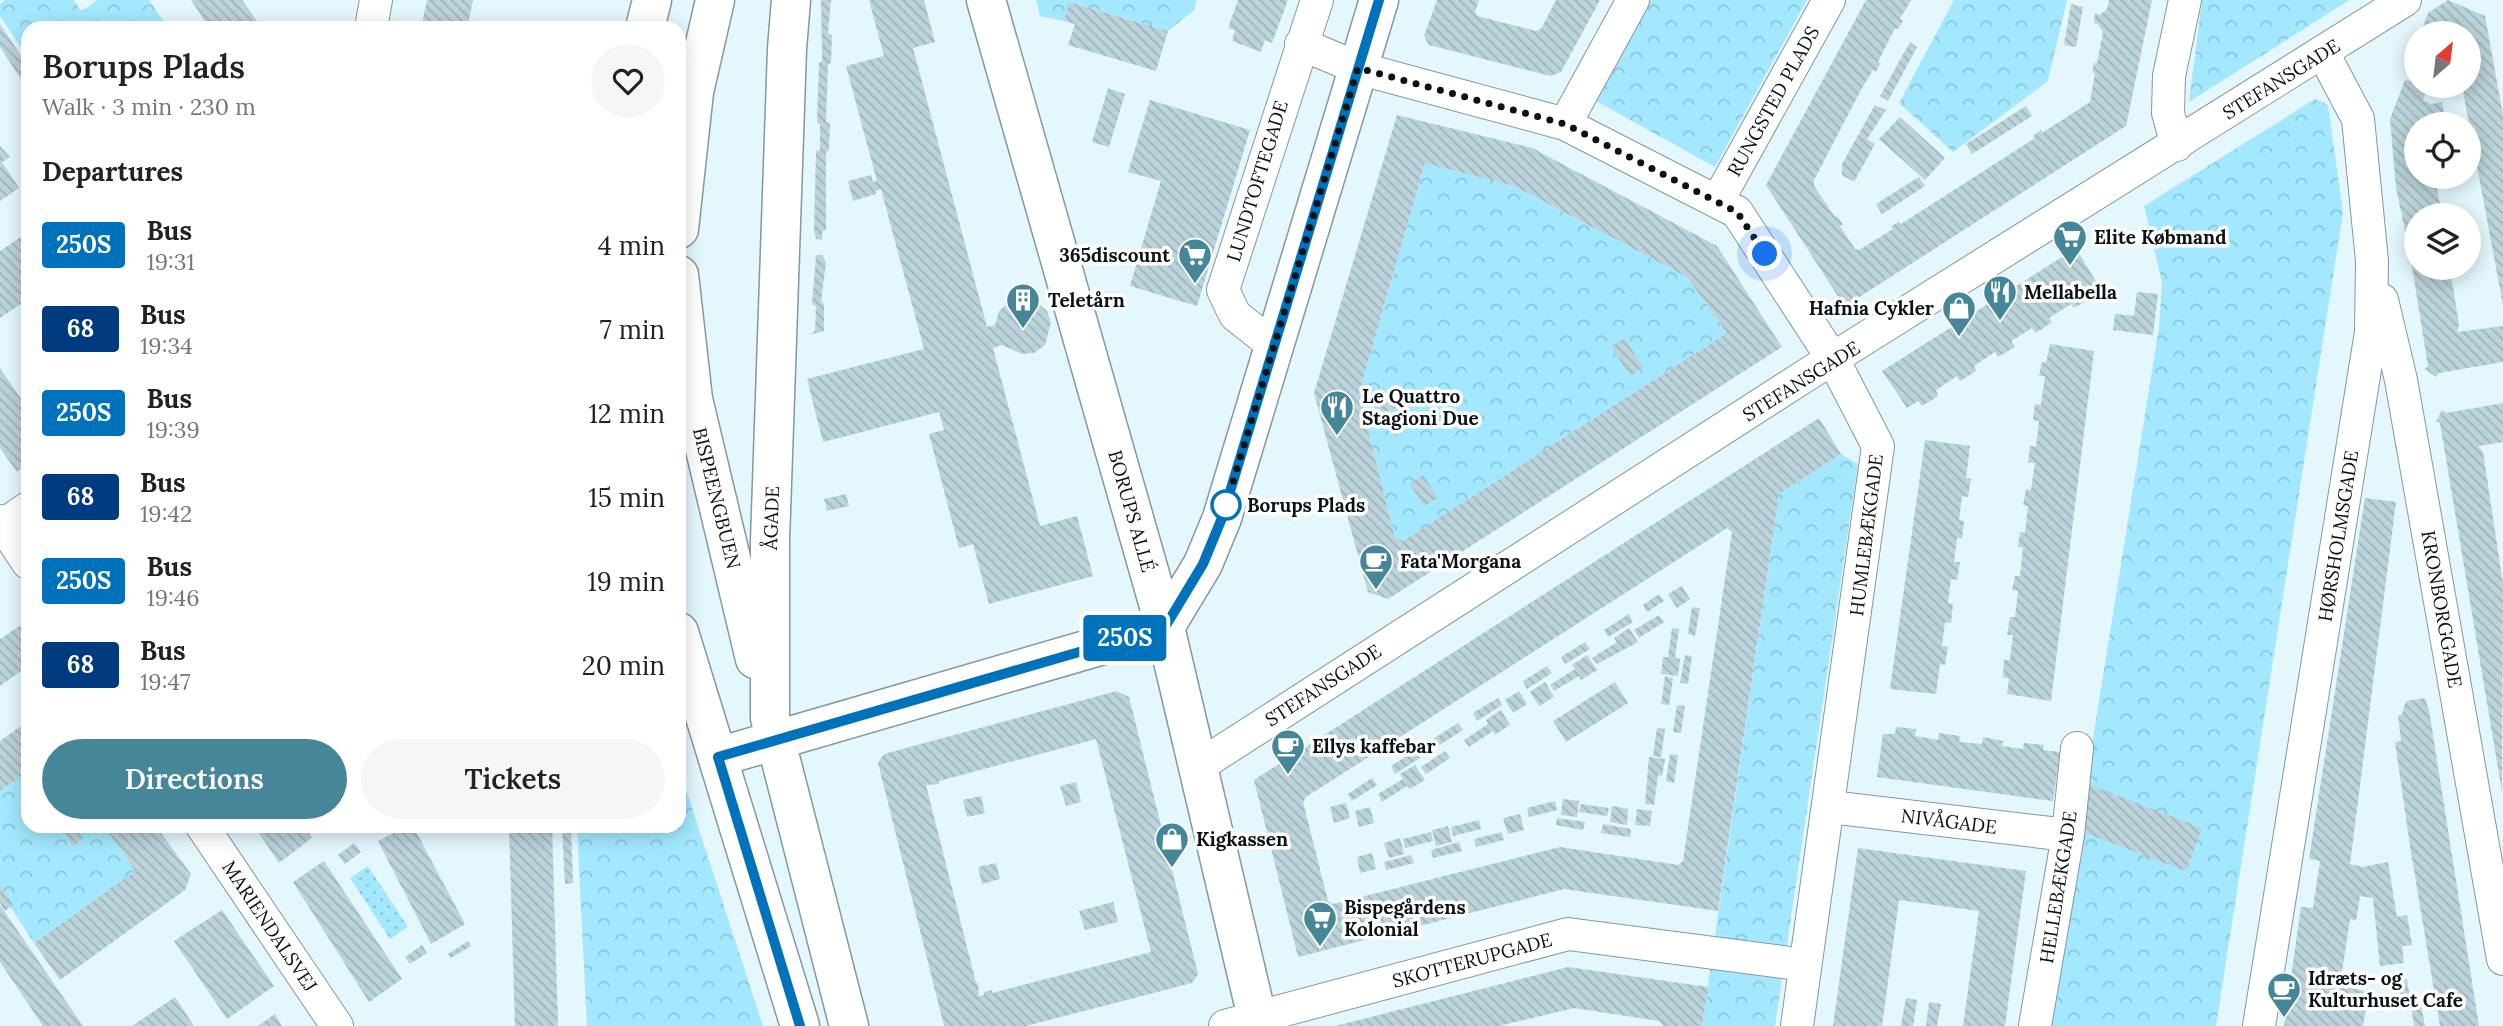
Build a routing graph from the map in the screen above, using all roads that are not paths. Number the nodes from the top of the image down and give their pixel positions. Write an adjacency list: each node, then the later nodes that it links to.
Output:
1 (715, 0): 15 (street)
2 (791, 0): 25 (street, ÅGADE)
3 (986, 0): 23 (street, BORUPS ALLÉ)
4 (1317, 0): 10 (street, LUNDTOFTEGADE)
5 (1379, 0): 12 (street)
6 (1633, 0): 13 (street)
7 (1829, 0): 16 (street, RUNGSTED PLADS)
8 (2185, 0): 14 (street)
9 (2405, 0): 11 (street, STEFANSGADE)
10 (1301, 44): 12 (street, HUMLEBÆKGADE); 19 (street, LUNDTOFTEGADE)
11 (2323, 53): 14 (street, STEFANSGADE); 17 (street, HØRSHOLMSGADE)
12 (1358, 68): 13 (street, HUMLEBÆKGADE); 19 (street)
13 (1565, 124): 16 (street, HUMLEBÆKGADE)
14 (2177, 145): 20 (street, STEFANSGADE)
15 (686, 148)
16 (1717, 202): 20 (street, HUMLEBÆKGADE)
17 (2372, 261): 32 (street, KRONBORGGADE); 40 (street, HØRSHOLMSGADE)
18 (686, 337): 25 (street, BISPEENGBUEN)
19 (1274, 346): 23 (street)
20 (1834, 361): 28 (street, STEFANSGADE); 29 (street, HUMLEBÆKGADE)
21 (8, 520): 22 (street)
22 (21, 548)
23 (1165, 627): 25 (street); 28 (street, BORUPS ALLÉ)
24 (686, 654): 27 (street)
25 (772, 730): 27 (street); 37 (street, ÅGADE)
26 (2077, 748): 31 (street, HELLEBÆKGADE)
27 (718, 757): 36 (street)
28 (1199, 766): 34 (street, BORUPS ALLÉ)
29 (1830, 807): 31 (street, NIVÅGADE); 33 (street, HUMLEBÆKGADE)
30 (207, 833): 35 (street, MARIENDALSVEJ)
31 (2068, 835): 39 (street, HELLEBÆKGADE)
32 (2503, 959)
33 (1805, 965): 34 (street, SKOTTERUPGADE); 38 (street, HUMLEBÆKGADE)
34 (1247, 1024)
35 (337, 1026)
36 (800, 1026)
37 (849, 1026)
38 (1797, 1026)
39 (2035, 1026)
40 (2259, 1026)

